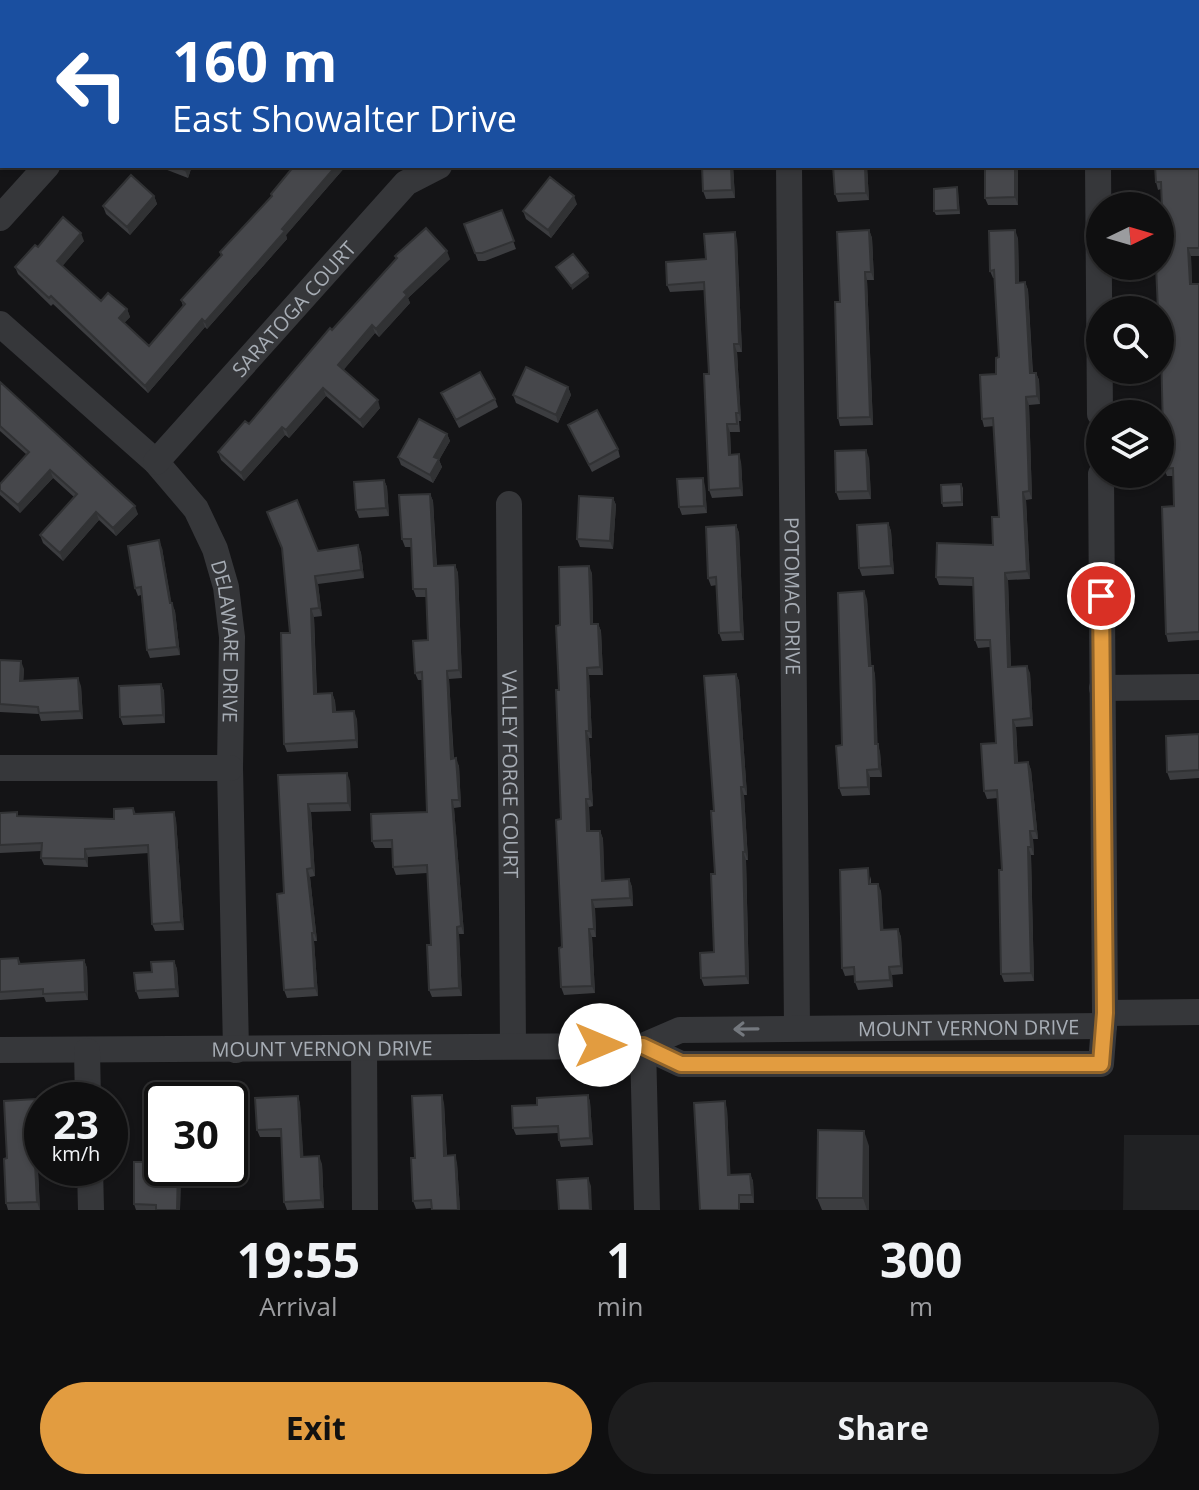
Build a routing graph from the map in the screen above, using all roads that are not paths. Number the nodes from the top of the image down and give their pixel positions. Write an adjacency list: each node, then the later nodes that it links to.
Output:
1 (45, 168): 5 (street)
2 (435, 168): 8 (street, SARATOGA COURT)
3 (789, 168): 17 (street, POTOMAC DRIVE)
4 (1098, 168): 7 (street)
5 (0, 218)
6 (0, 324): 8 (street, DELAWARE DRIVE)
7 (1100, 400)
8 (156, 462): 14 (street, DELAWARE DRIVE)
9 (1101, 488): 12 (street)
10 (509, 504): 18 (street, VALLEY FORGE COURT)
11 (1199, 687): 12 (street)
12 (1102, 688): 16 (street)
13 (0, 768): 14 (street)
14 (230, 768): 22 (street, DELAWARE DRIVE)
15 (1199, 1012): 16 (street, MOUNT VERNON DRIVE)
16 (1104, 1020): 17 (street, MOUNT VERNON DRIVE); 19 (street, MOUNT VERNON DRIVE)
17 (797, 1028): 19 (street, MOUNT VERNON DRIVE, one-way to 19)
18 (513, 1045): 19 (street, MOUNT VERNON DRIVE); 20 (street, MOUNT VERNON DRIVE)
19 (643, 1046): 28 (street)
20 (364, 1048): 22 (street, MOUNT VERNON DRIVE); 27 (street)
21 (0, 1050): 23 (street, MOUNT VERNON DRIVE)
22 (236, 1050): 23 (street, MOUNT VERNON DRIVE)
23 (87, 1051): 24 (street)
24 (88, 1082)
25 (90, 1186): 26 (street)
26 (91, 1210)
27 (365, 1210)
28 (647, 1210)

